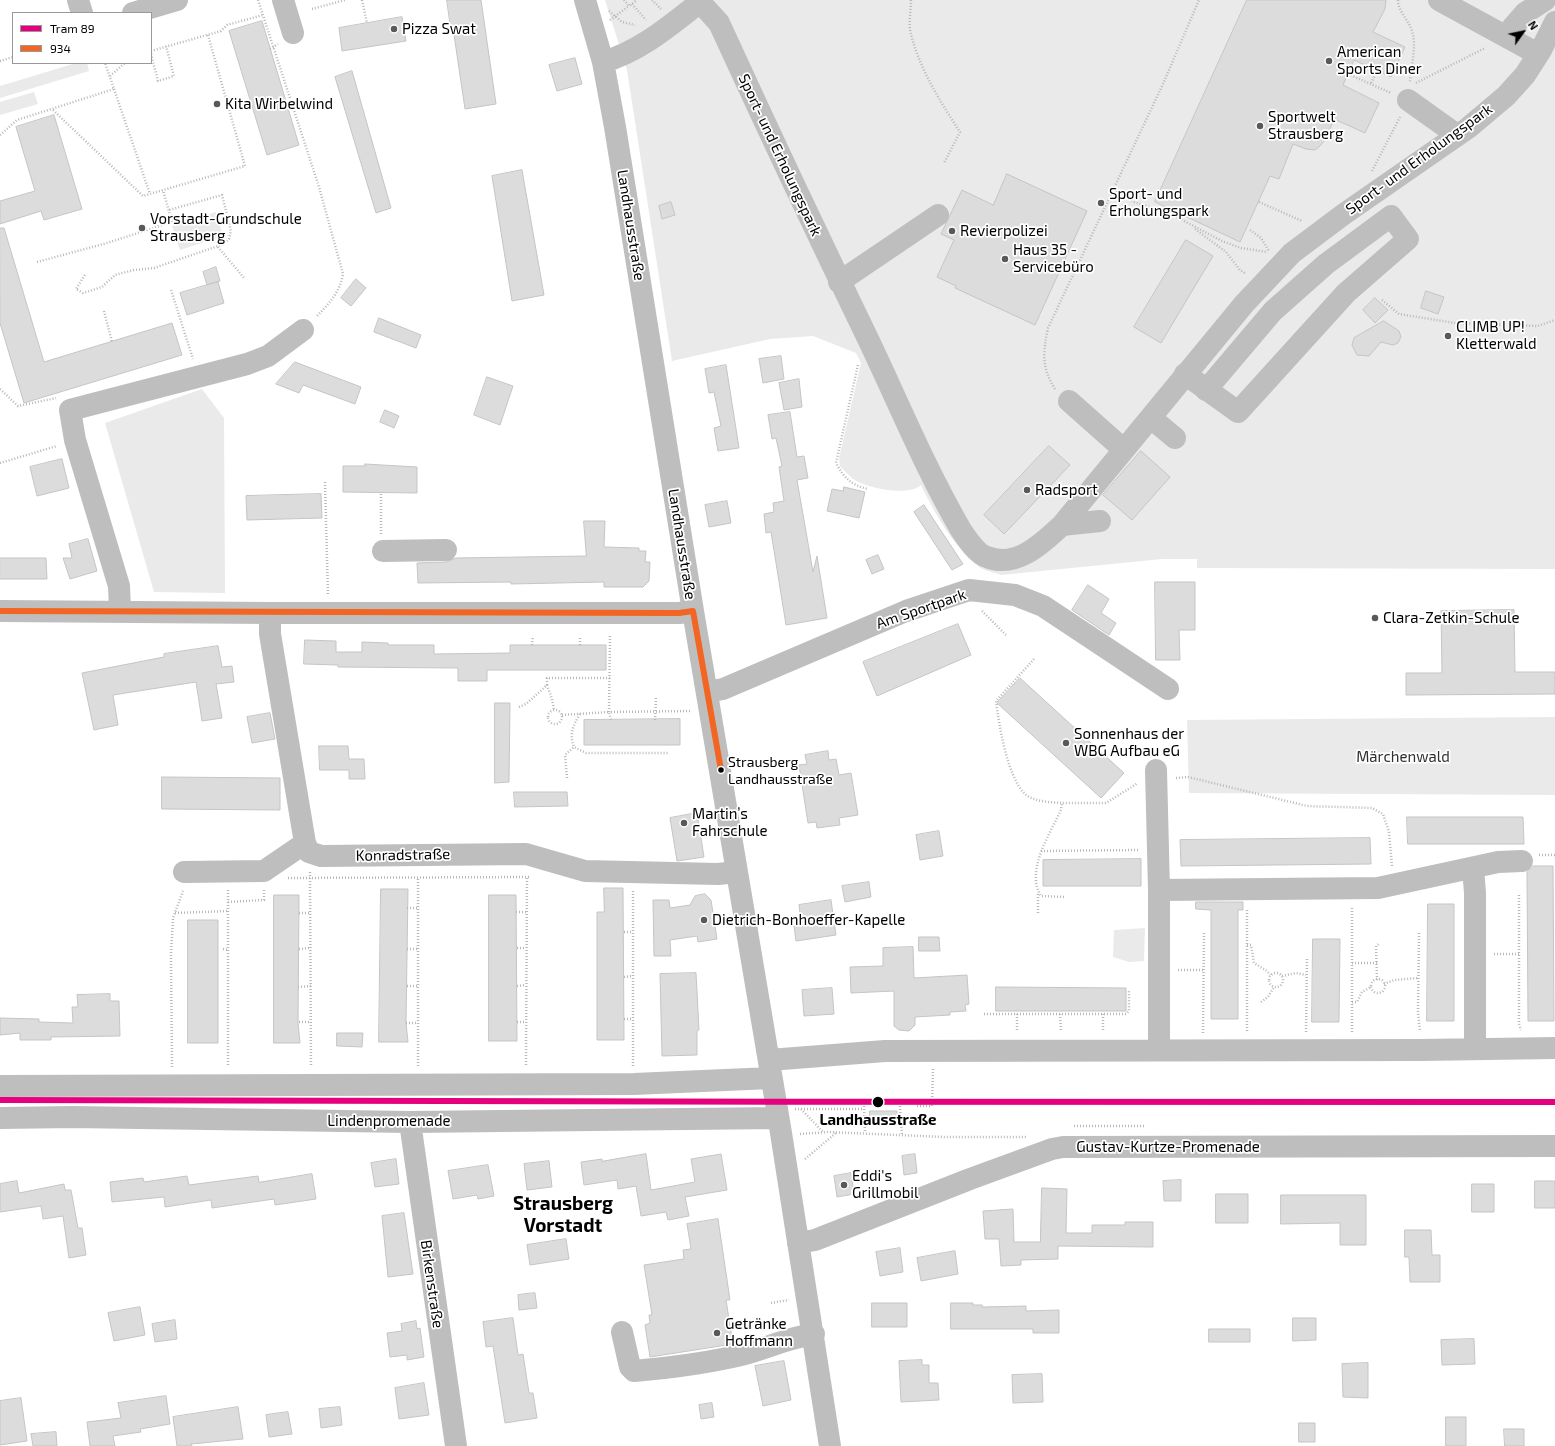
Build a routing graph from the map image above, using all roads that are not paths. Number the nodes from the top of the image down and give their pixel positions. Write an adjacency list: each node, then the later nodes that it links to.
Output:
1 (78, 0): 8 (street)
2 (177, 0): 9 (street)
3 (283, 0): 12 (street)
4 (585, 0): 14 (street, Landhausstraße)
5 (1438, 0): 11 (street)
6 (1545, 0): 11 (street)
7 (701, 1): 14 (street, Sport- und Erholungspark); 20 (street, Sport- und Erholungspark)
8 (82, 12)
9 (136, 12)
10 (1555, 22): 13 (street, Sport- und Erholungspark)
11 (1508, 32): 13 (street)
12 (293, 34)
13 (1538, 54): 16 (street, Sport- und Erholungspark)
14 (603, 62): 35 (street, Landhausstraße)
15 (1408, 100): 16 (street)
16 (1457, 135): 18 (street, Sport- und Erholungspark)
17 (938, 215): 20 (street)
18 (1314, 236): 19 (street); 23 (street, Sport- und Erholungspark)
19 (1326, 264): 21 (street); 21 (street); 24 (street)
20 (839, 282): 30 (street, Sport- und Erholungspark)
21 (1350, 289): 24 (street)
22 (303, 330): 33 (street)
23 (1185, 374): 24 (street); 26 (street, Sport- und Erholungspark)
24 (1206, 390)
25 (1069, 401): 28 (street)
26 (1151, 418): 27 (street); 28 (street, Sport- und Erholungspark)
27 (1175, 438)
28 (1123, 449): 30 (street, Sport- und Erholungspark)
29 (1100, 521): 30 (street)
30 (1062, 525)
31 (382, 546): 32 (street)
32 (446, 550)
33 (120, 610): 34 (street); 36 (street)
34 (0, 611)
35 (693, 611): 36 (street); 38 (street, Landhausstraße)
36 (270, 613): 40 (street)
37 (1168, 689): 38 (street, Am Sportpark)
38 (707, 692): 44 (street, Landhausstraße)
39 (1156, 770): 45 (street)
40 (307, 847): 43 (street); 44 (street, Konradstraße)
41 (1522, 861): 42 (street)
42 (1473, 868): 45 (street); 47 (street)
43 (184, 872)
44 (738, 872): 49 (street, Landhausstraße)
45 (1159, 890): 48 (street)
46 (1555, 1048): 47 (street)
47 (1475, 1049): 48 (street)
48 (1159, 1050): 49 (street)
49 (770, 1069): 50 (street); 51 (street, Landhausstraße)
50 (0, 1086)
51 (785, 1113): 53 (street, Lindenpromenade); 55 (street, Landhausstraße)
52 (0, 1118): 53 (street, Lindenpromenade)
53 (410, 1122): 58 (street, Birkenstraße)
54 (1555, 1146): 55 (street, Gustav-Kurtze-Promenade)
55 (798, 1242): 57 (street, Landhausstraße)
56 (622, 1332): 57 (street)
57 (814, 1334): 59 (street, Landhausstraße)
58 (453, 1446)
59 (830, 1446)

